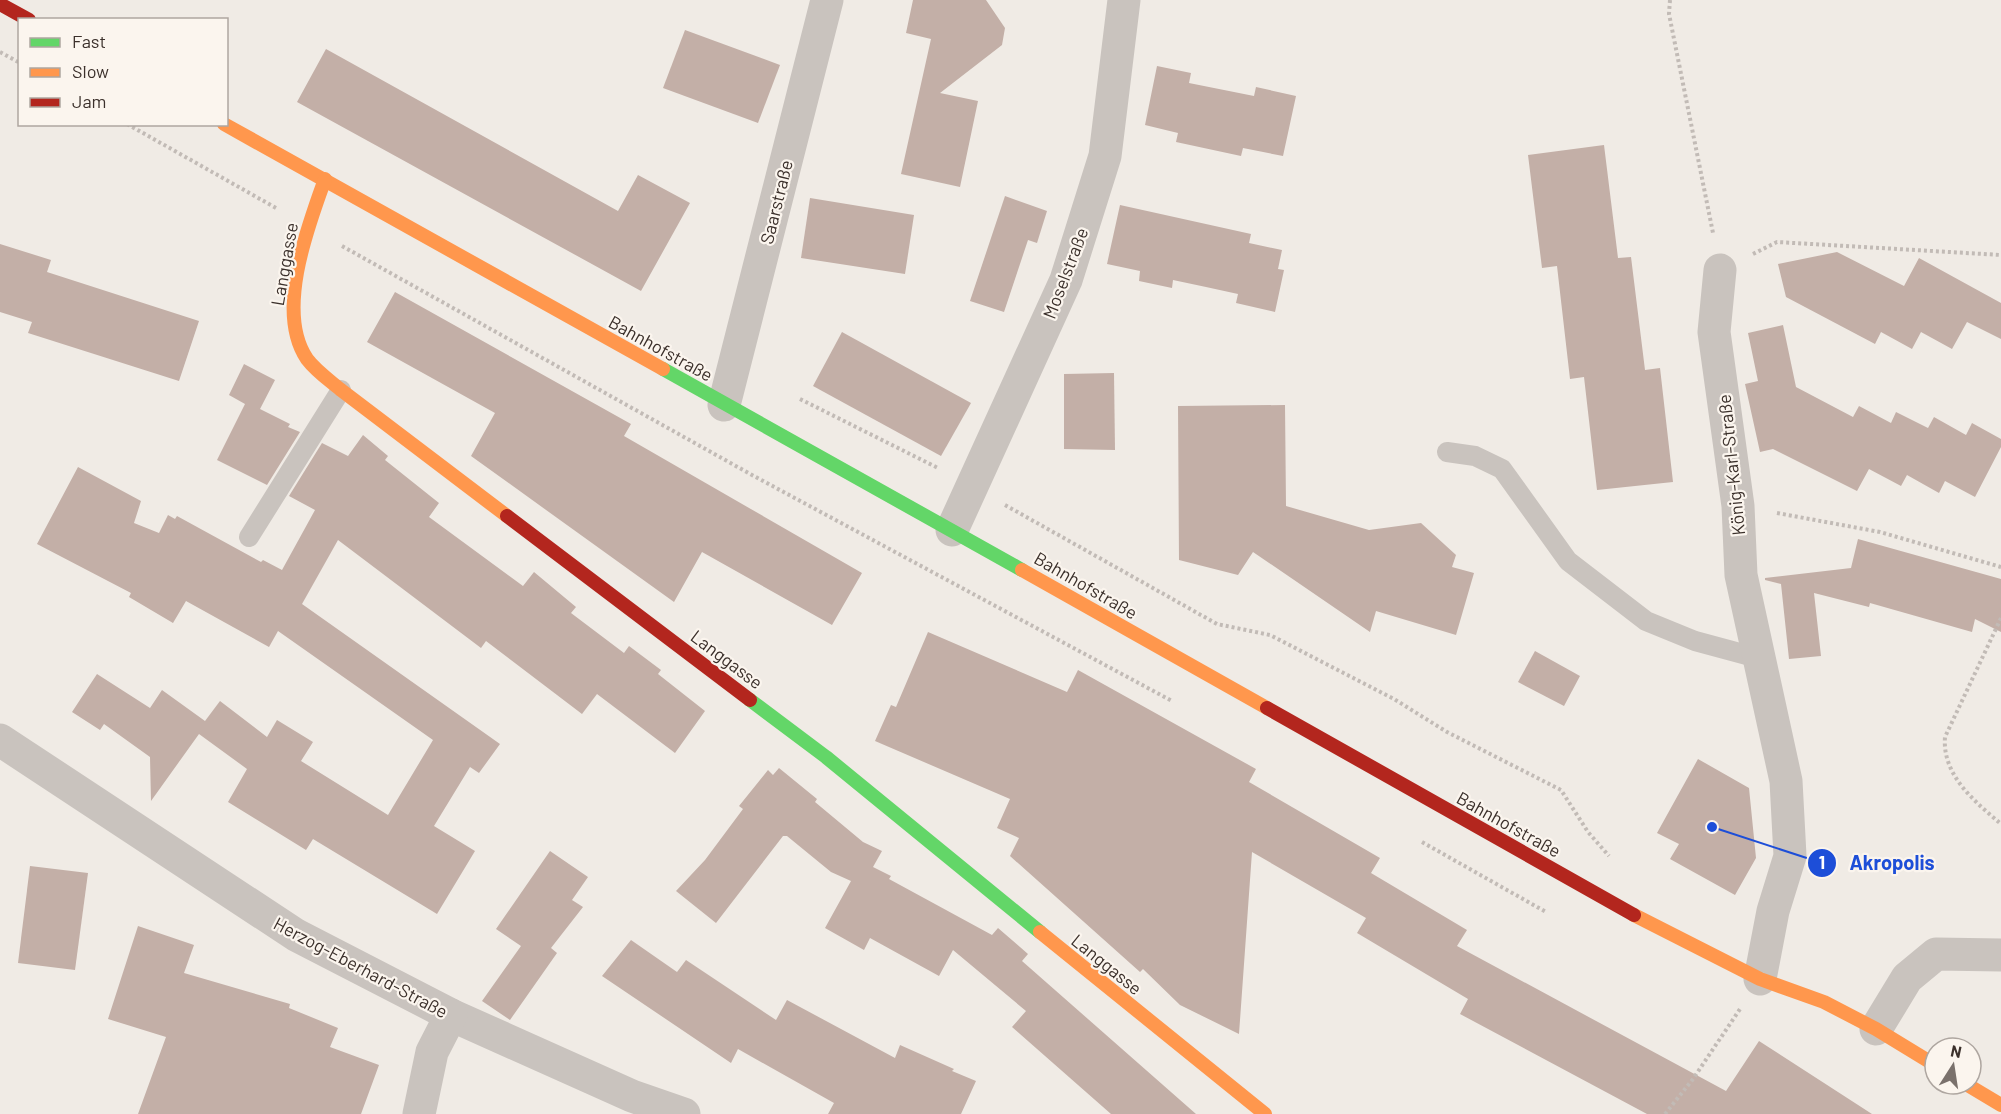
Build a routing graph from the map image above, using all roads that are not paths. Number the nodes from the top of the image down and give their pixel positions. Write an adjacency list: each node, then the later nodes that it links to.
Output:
1 (827, 0): 9 (street, Saarstraße)
2 (1124, 0): 11 (street, Moselstraße)
3 (0, 4): 4 (street)
4 (25, 18)
5 (228, 126): 6 (street, Bahnhofstraße)
6 (325, 179): 8 (street, Langgasse); 9 (street, Bahnhofstraße)
7 (1720, 270): 13 (street, König-Karl-Straße)
8 (340, 390): 12 (lane); 24 (street, Langgasse)
9 (724, 405): 11 (street, Bahnhofstraße)
10 (1447, 452): 13 (lane)
11 (952, 530): 16 (street, Bahnhofstraße)
12 (249, 537)
13 (1758, 658): 16 (street, König-Karl-Straße)
14 (0, 740): 17 (street, Herzog-Eberhard-Straße)
15 (2001, 955): 18 (street)
16 (1760, 978): 18 (street, Bahnhofstraße)
17 (451, 1015): 22 (street); 23 (street, Herzog-Eberhard-Straße)
18 (1876, 1029): 19 (street, Bahnhofstraße)
19 (1923, 1058)
20 (1983, 1094): 21 (street)
21 (2001, 1105)
22 (419, 1114)
23 (684, 1114)
24 (1265, 1114)

